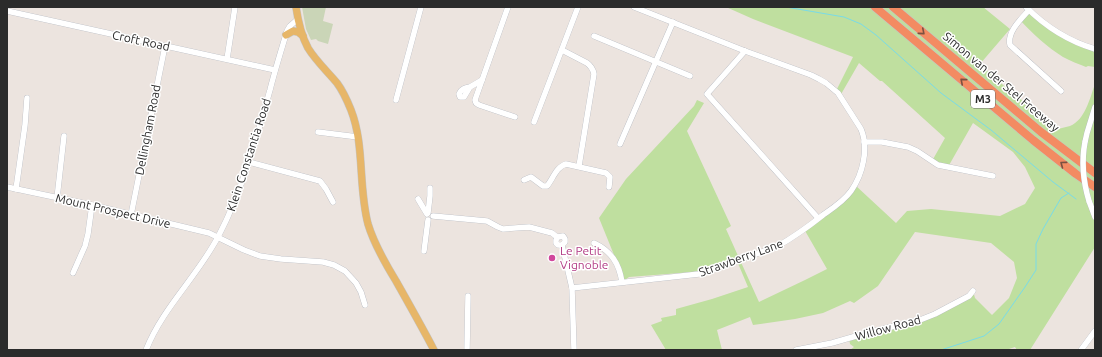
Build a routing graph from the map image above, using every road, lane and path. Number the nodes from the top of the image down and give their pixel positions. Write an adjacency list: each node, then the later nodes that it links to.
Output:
1 (235, 7): 20 (street)
2 (296, 7): 11 (main road)
3 (420, 7): 28 (street)
4 (508, 7): 24 (street)
5 (578, 7): 19 (street)
6 (634, 7): 12 (street, Strawberry Lane)
7 (875, 7): 42 (highway, Simon van der Stel Freeway / M3, one-way to 7)
8 (892, 7): 39 (highway, Simon van der Stel Freeway / M3, one-way to 39)
9 (1027, 9): 17 (street); 26 (street)
10 (7, 11): 16 (street, Croft Road)
11 (299, 22): 13 (street, Klein Constantia Road); 14 (main road)
12 (673, 22): 18 (street, Strawberry Lane); 21 (street)
13 (286, 35): 14 (main road); 22 (street, Klein Constantia Road)
14 (303, 36): 34 (main road)
15 (594, 36): 21 (street)
16 (165, 46): 20 (street, Croft Road); 51 (street, Dellingham Road)
17 (1095, 49)
18 (745, 51): 35 (street, Strawberry Lane); 54 (street)
19 (560, 53): 31 (street); 38 (street)
20 (228, 59): 22 (street, Croft Road)
21 (655, 63): 23 (street); 36 (street)
22 (275, 70): 37 (street, Klein Constantia Road)
23 (690, 76)
24 (482, 80): 25 (street); 30 (street)
25 (470, 87)
26 (1061, 91)
27 (27, 98): 46 (street)
28 (396, 100)
29 (1095, 107): 53 (street, bridge)
30 (515, 116)
31 (534, 122)
32 (318, 132): 34 (street)
33 (64, 136): 47 (street)
34 (358, 137): 66 (main road)
35 (864, 142): 40 (street); 54 (street, Strawberry Lane)
36 (620, 144)
37 (249, 162): 49 (street); 55 (street, Klein Constantia Road)
38 (579, 166): 41 (street); 44 (street)
39 (1095, 173)
40 (993, 176)
41 (524, 180)
42 (1095, 186)
43 (7, 187): 46 (street, Mount Prospect Drive)
44 (609, 187)
45 (430, 188): 52 (street)
46 (16, 189): 47 (street, Mount Prospect Drive)
47 (57, 198): 50 (street, Mount Prospect Drive)
48 (418, 199): 52 (street)
49 (333, 202)
50 (92, 205): 51 (street, Mount Prospect Drive); 58 (street)
51 (131, 215): 55 (street, Mount Prospect Drive)
52 (429, 215): 57 (street); 60 (street)
53 (1095, 217)
54 (818, 218): 59 (street, Strawberry Lane)
55 (218, 237): 63 (street, Mount Prospect Drive); 65 (street, Klein Constantia Road)
56 (594, 243): 59 (street)
57 (424, 251)
58 (73, 274)
59 (622, 282): 60 (street, Strawberry Lane)
60 (572, 288): 68 (street)
61 (973, 291): 69 (street, Willow Road)
62 (468, 296): 67 (street)
63 (365, 305)
64 (1095, 331): 70 (street)
65 (146, 350)
66 (434, 350)
67 (467, 350)
68 (574, 350)
69 (796, 350)
70 (1081, 350)

